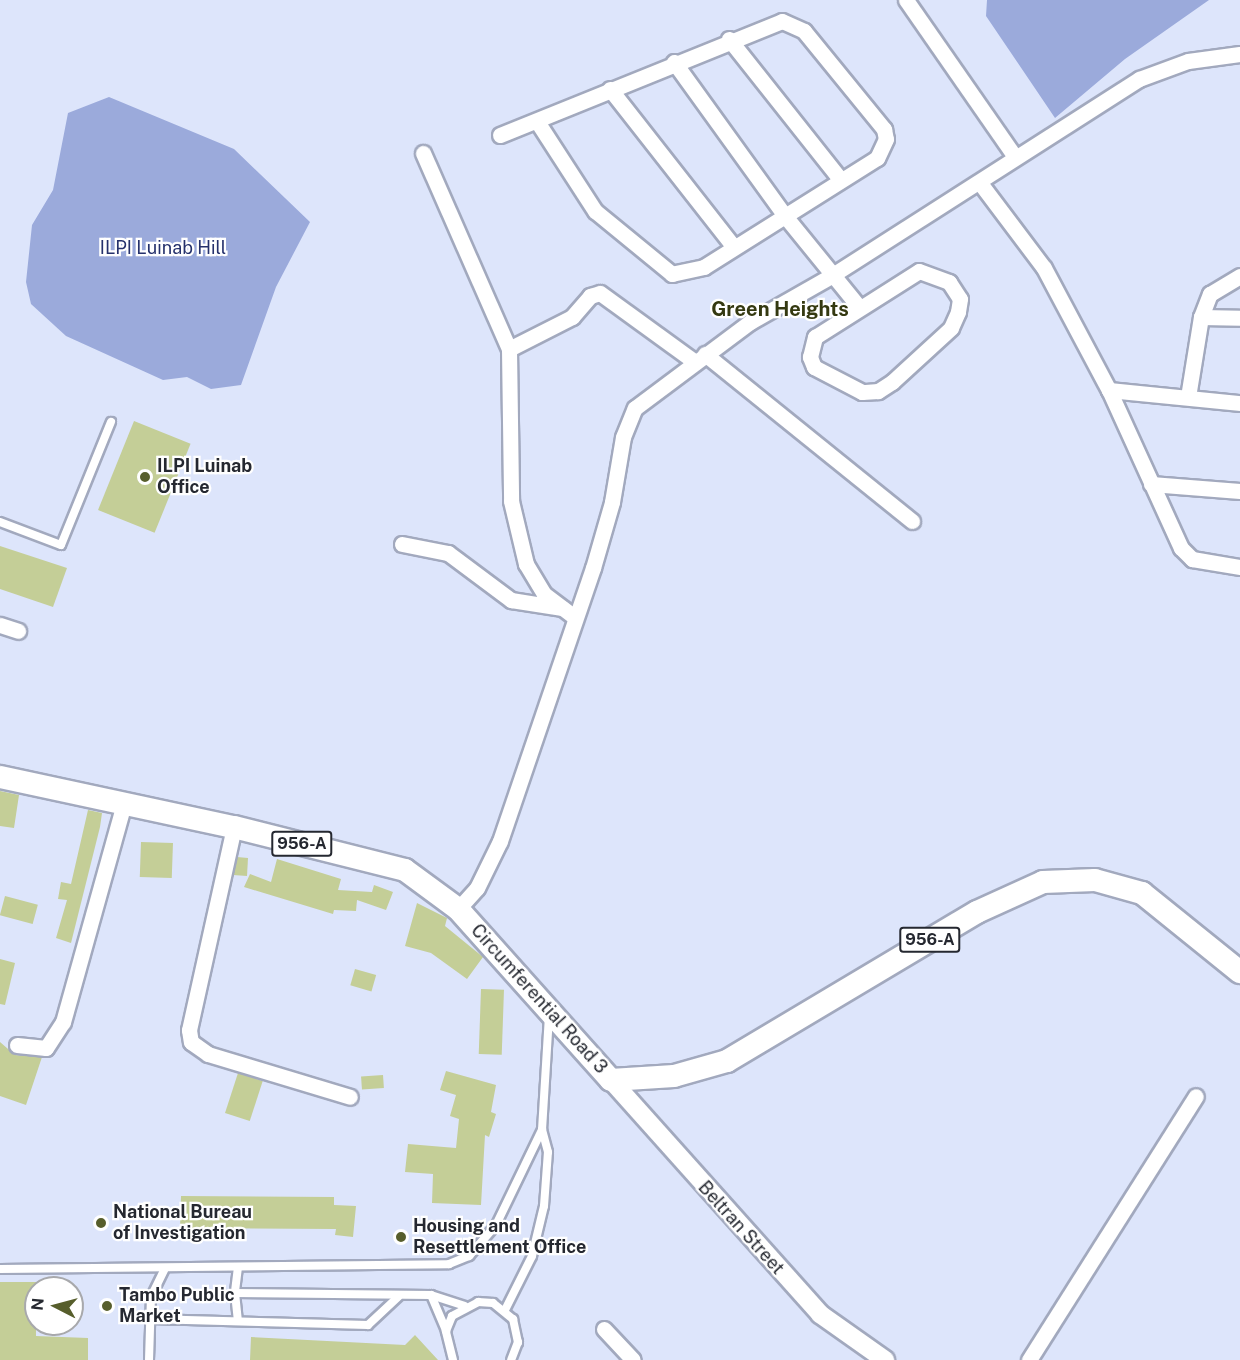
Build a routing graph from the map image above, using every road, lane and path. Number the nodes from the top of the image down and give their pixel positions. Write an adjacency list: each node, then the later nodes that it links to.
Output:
1 (906, 0): 9 (street)
2 (729, 39): 4 (street); 10 (street); 10 (street)
3 (1240, 54): 9 (street)
4 (674, 62): 5 (street); 12 (street)
5 (610, 89): 6 (street); 13 (street)
6 (538, 123): 7 (street); 13 (street)
7 (500, 135)
8 (423, 153): 19 (street)
9 (1015, 157): 11 (street)
10 (840, 178): 12 (street)
11 (980, 183): 14 (street); 21 (street)
12 (785, 216): 13 (street); 14 (street)
13 (733, 246)
14 (831, 276): 16 (street); 20 (street)
15 (1240, 276): 17 (street)
16 (859, 307): 16 (street)
17 (1201, 317): 18 (street); 22 (street)
18 (1240, 318)
19 (509, 349): 20 (street); 31 (street)
20 (700, 358): 27 (street); 32 (street)
21 (1109, 390): 22 (street); 25 (street)
22 (1188, 397): 23 (street)
23 (1240, 403)
24 (111, 422): 28 (lane)
25 (1151, 484): 26 (street); 30 (street)
26 (1240, 491)
27 (912, 521)
28 (0, 522)
29 (402, 544): 31 (street)
30 (1240, 567)
31 (562, 608): 32 (street)
32 (576, 617): 38 (street)
33 (0, 625): 34 (street)
34 (18, 632)
35 (0, 777): 36 (main road, Circumferential Road 3 / 956-A)
36 (124, 804): 37 (main road, Circumferential Road 3 / 956-A); 41 (street)
37 (234, 827): 38 (main road, Circumferential Road 3 / 956-A); 44 (street)
38 (458, 909): 40 (main road, Circumferential Road 3 / 956-A)
39 (1240, 972): 42 (main road, Circumferential Road 3 / 956-A)
40 (550, 1010): 42 (main road, Circumferential Road 3 / 956-A); 45 (lane)
41 (17, 1045)
42 (611, 1080): 62 (street, Beltran Street)
43 (1196, 1096): 63 (street)
44 (350, 1097)
45 (542, 1130): 46 (lane); 53 (lane)
46 (238, 1267): 47 (lane); 49 (lane)
47 (165, 1268): 48 (lane); 54 (lane)
48 (0, 1269)
49 (236, 1293): 51 (lane); 55 (lane)
50 (432, 1295): 51 (lane); 52 (lane); 57 (lane)
51 (399, 1296): 55 (lane)
52 (464, 1306): 53 (lane); 57 (lane)
53 (505, 1310): 60 (lane)
54 (150, 1319): 55 (lane); 58 (lane)
55 (238, 1321)
56 (604, 1329): 61 (street)
57 (446, 1331): 59 (lane)
58 (149, 1360)
59 (453, 1360)
60 (511, 1360)
61 (633, 1360)
62 (885, 1360)
63 (1029, 1360)

